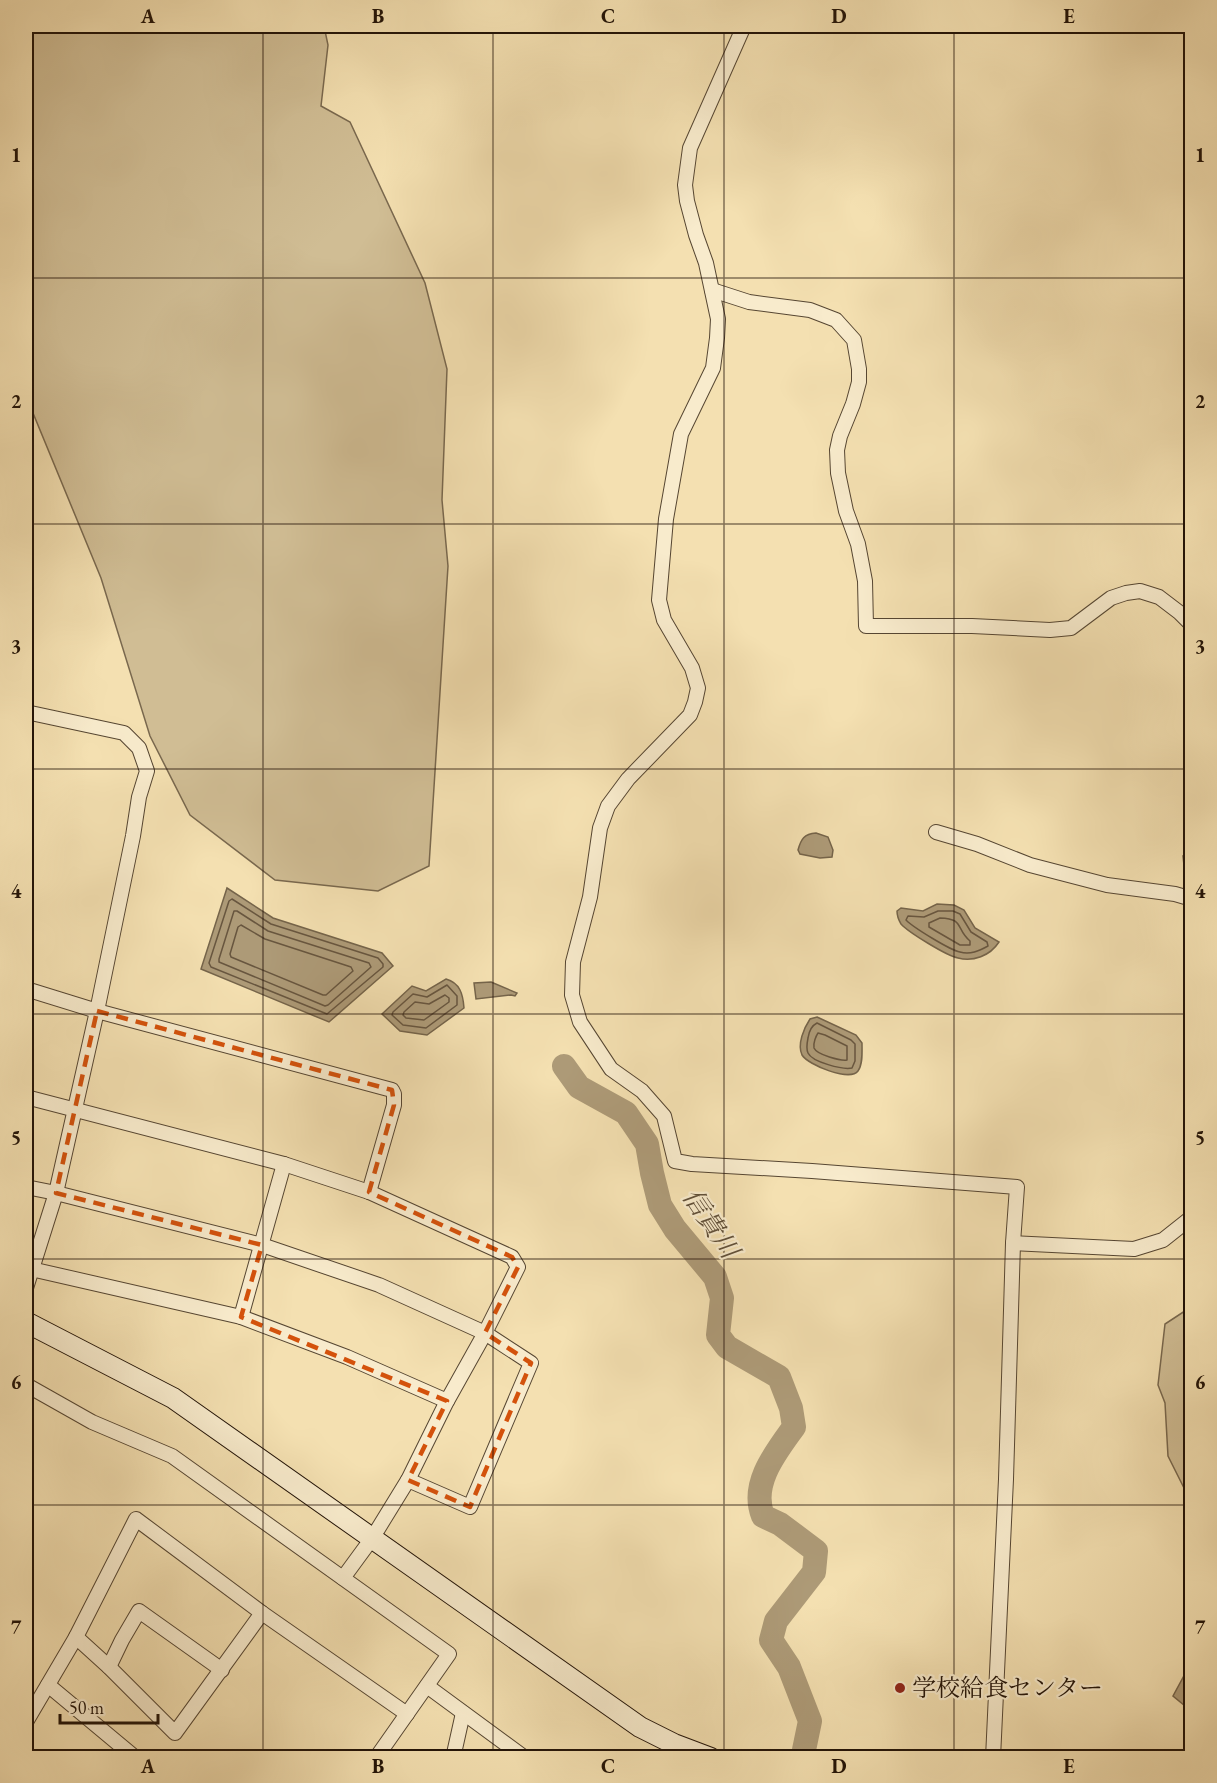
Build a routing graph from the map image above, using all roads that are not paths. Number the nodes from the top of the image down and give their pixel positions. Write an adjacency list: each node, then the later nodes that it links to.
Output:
1 (744, 26): 2 (street)
2 (712, 290): 3 (street); 16 (street)
3 (1191, 625)
4 (26, 711): 8 (street)
5 (936, 832): 6 (street)
6 (1191, 899)
7 (26, 989): 8 (street)
8 (97, 1011): 10 (street); 13 (street)
9 (26, 1096): 10 (street)
10 (75, 1110): 11 (street); 14 (street)
11 (284, 1164): 13 (street); 17 (street)
12 (26, 1187): 14 (street)
13 (369, 1192): 22 (street)
14 (56, 1193): 17 (street); 18 (street)
15 (1191, 1216): 16 (street)
16 (1013, 1243): 42 (street)
17 (262, 1245): 20 (street); 22 (street)
18 (31, 1269): 19 (street); 20 (street)
19 (26, 1288)
20 (241, 1317): 24 (street)
21 (26, 1322): 26 (street)
22 (485, 1333): 24 (street); 25 (street)
23 (26, 1395): 27 (street)
24 (447, 1401): 25 (street)
25 (408, 1480): 26 (street)
26 (373, 1537): 27 (street); 37 (street)
27 (343, 1578): 33 (street)
28 (262, 1613): 29 (street); 31 (street); 35 (street)
29 (76, 1637): 30 (street); 32 (street)
30 (109, 1667): 31 (street); 31 (street)
31 (222, 1670)
32 (48, 1685): 36 (street); 38 (street)
33 (427, 1686): 34 (street); 35 (street)
34 (463, 1713): 40 (street); 41 (street)
35 (406, 1714): 39 (street)
36 (26, 1722)
37 (713, 1757)
38 (131, 1758)
39 (375, 1758)
40 (453, 1758)
41 (525, 1758)
42 (993, 1758)

